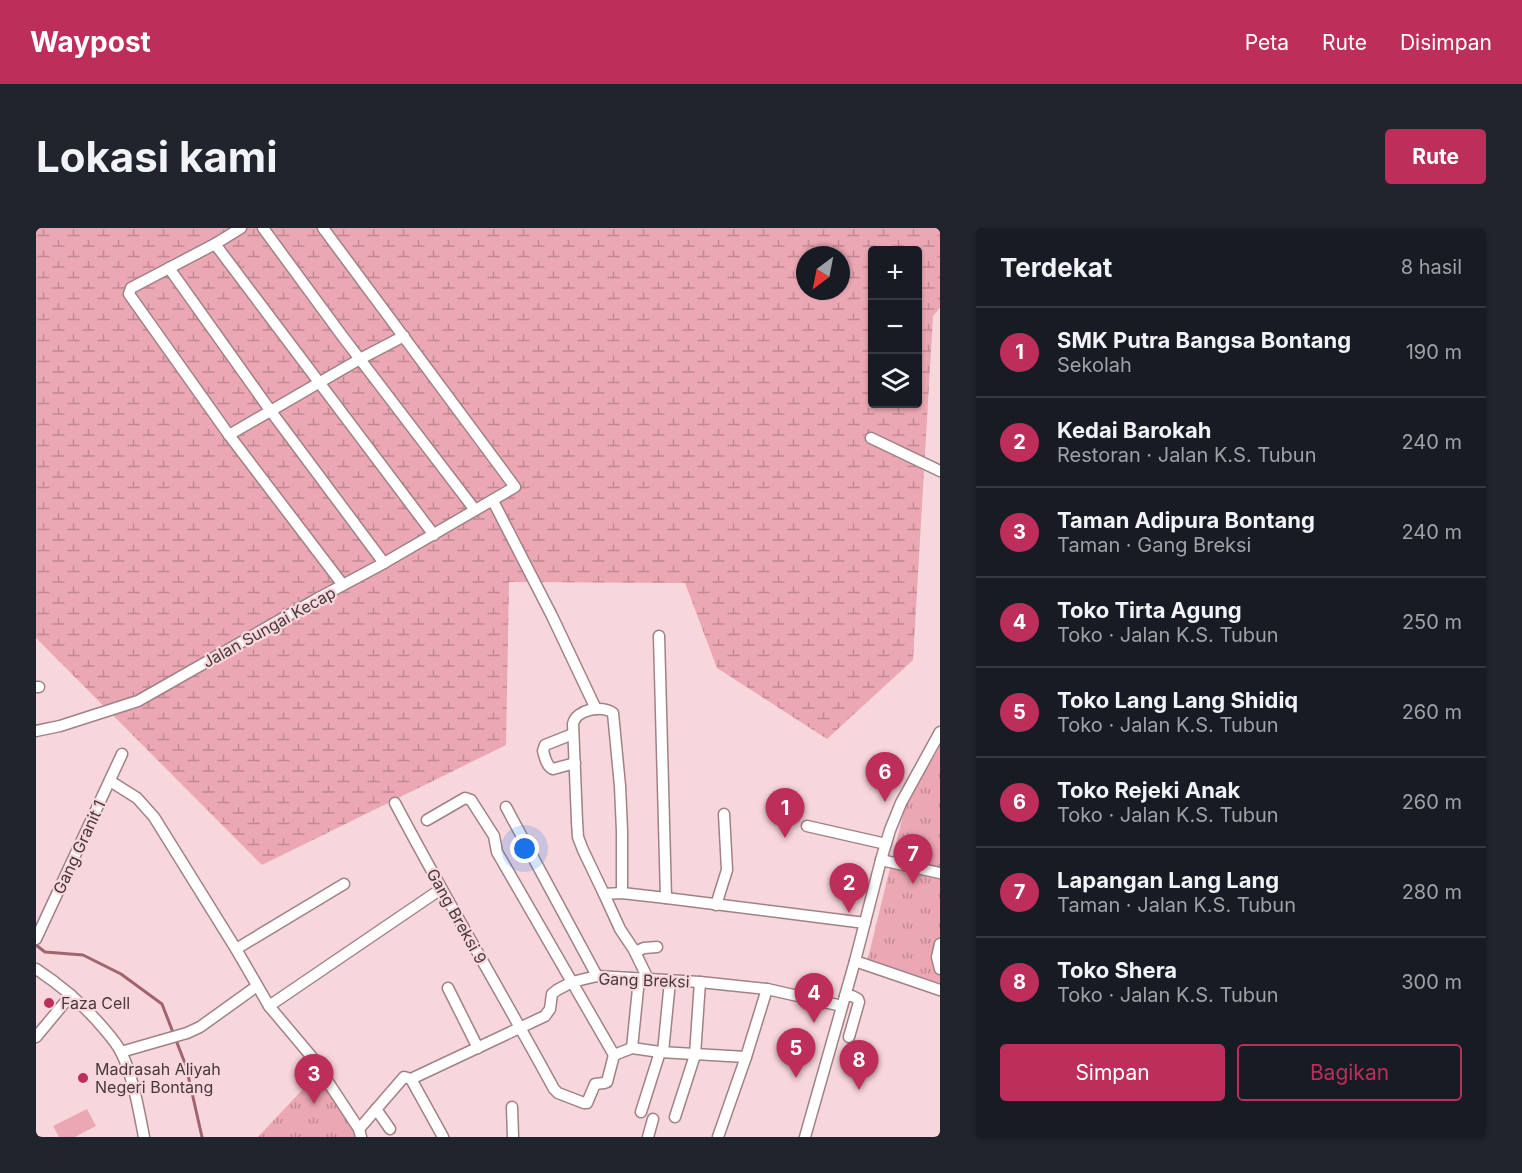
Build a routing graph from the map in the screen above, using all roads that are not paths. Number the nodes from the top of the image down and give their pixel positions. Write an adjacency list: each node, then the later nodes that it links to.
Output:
1 (241, 228): 4 (street)
2 (262, 228): 7 (street)
3 (323, 228): 6 (street)
4 (215, 244): 5 (street); 8 (street)
5 (169, 268): 9 (street); 10 (street)
6 (404, 336): 7 (street); 13 (street, Jalan Sungai Kecap)
7 (360, 359): 8 (street); 14 (street)
8 (319, 383): 9 (street); 15 (street)
9 (270, 410): 10 (street); 16 (street)
10 (229, 435): 17 (street)
11 (871, 438): 12 (street)
12 (940, 471)
13 (493, 501): 14 (street, Jalan Sungai Kecap); 19 (street)
14 (475, 510): 15 (street, Jalan Sungai Kecap)
15 (434, 535): 16 (street, Jalan Sungai Kecap)
16 (384, 563): 17 (street, Jalan Sungai Kecap)
17 (344, 585): 20 (street, Jalan Sungai Kecap)
18 (659, 636): 38 (street)
19 (596, 709): 22 (street); 36 (street)
20 (36, 730)
21 (940, 732): 31 (street)
22 (573, 734): 24 (street); 24 (street)
23 (122, 754): 25 (street, Gang Granit 1)
24 (575, 763): 37 (street)
25 (110, 781): 41 (street, Gang Granit 1); 44 (street)
26 (395, 803): 35 (street, Gang Breksi 9)
27 (506, 807): 49 (street)
28 (724, 814): 39 (street)
29 (427, 820): 52 (street)
30 (807, 826): 31 (street)
31 (886, 844): 32 (street)
32 (881, 860): 33 (street); 40 (street)
33 (940, 873)
34 (344, 884): 44 (street)
35 (441, 889): 60 (street); 61 (street, Gang Breksi 9)
36 (622, 893): 37 (street); 38 (street)
37 (604, 894): 45 (street)
38 (666, 898): 39 (street)
39 (716, 905): 40 (street)
40 (865, 923): 46 (street)
41 (38, 936)
42 (940, 944): 48 (street)
43 (657, 948): 45 (street)
44 (236, 949): 54 (street)
45 (635, 952): 50 (street)
46 (855, 961): 57 (street); 59 (street)
47 (36, 969): 58 (street)
48 (940, 969)
49 (597, 976): 50 (street, Gang Breksi); 52 (street, Gang Breksi)
50 (643, 979): 51 (street, Gang Breksi); 65 (street)
51 (670, 981): 53 (street, Gang Breksi); 67 (street)
52 (572, 982): 61 (street, Gang Breksi); 69 (street)
53 (700, 982): 56 (street, Gang Breksi); 68 (street)
54 (257, 986): 60 (street); 66 (street)
55 (448, 987): 64 (street)
56 (767, 989): 59 (street, Gang Breksi); 70 (street)
57 (940, 990)
58 (71, 995): 62 (street); 66 (street)
59 (843, 1001): 63 (street); 84 (street)
60 (269, 1006): 78 (street)
61 (521, 1028): 64 (street, Gang Breksi); 69 (street, Gang Breksi 9)
62 (36, 1037)
63 (849, 1037)
64 (478, 1048): 71 (street, Gang Breksi)
65 (632, 1048): 67 (street); 69 (street)
66 (121, 1052): 79 (street)
67 (661, 1052): 68 (street); 74 (street)
68 (695, 1054): 70 (street); 75 (street)
69 (614, 1055)
70 (746, 1057): 83 (street)
71 (411, 1079): 73 (street, Gang Breksi); 80 (street)
72 (512, 1107): 81 (street)
73 (376, 1109): 77 (street); 78 (street, Gang Breksi)
74 (641, 1112)
75 (675, 1117)
76 (653, 1119): 82 (street)
77 (390, 1129)
78 (360, 1133)
79 (144, 1137)
80 (443, 1137)
81 (513, 1137)
82 (648, 1137)
83 (718, 1137)
84 (805, 1137)

